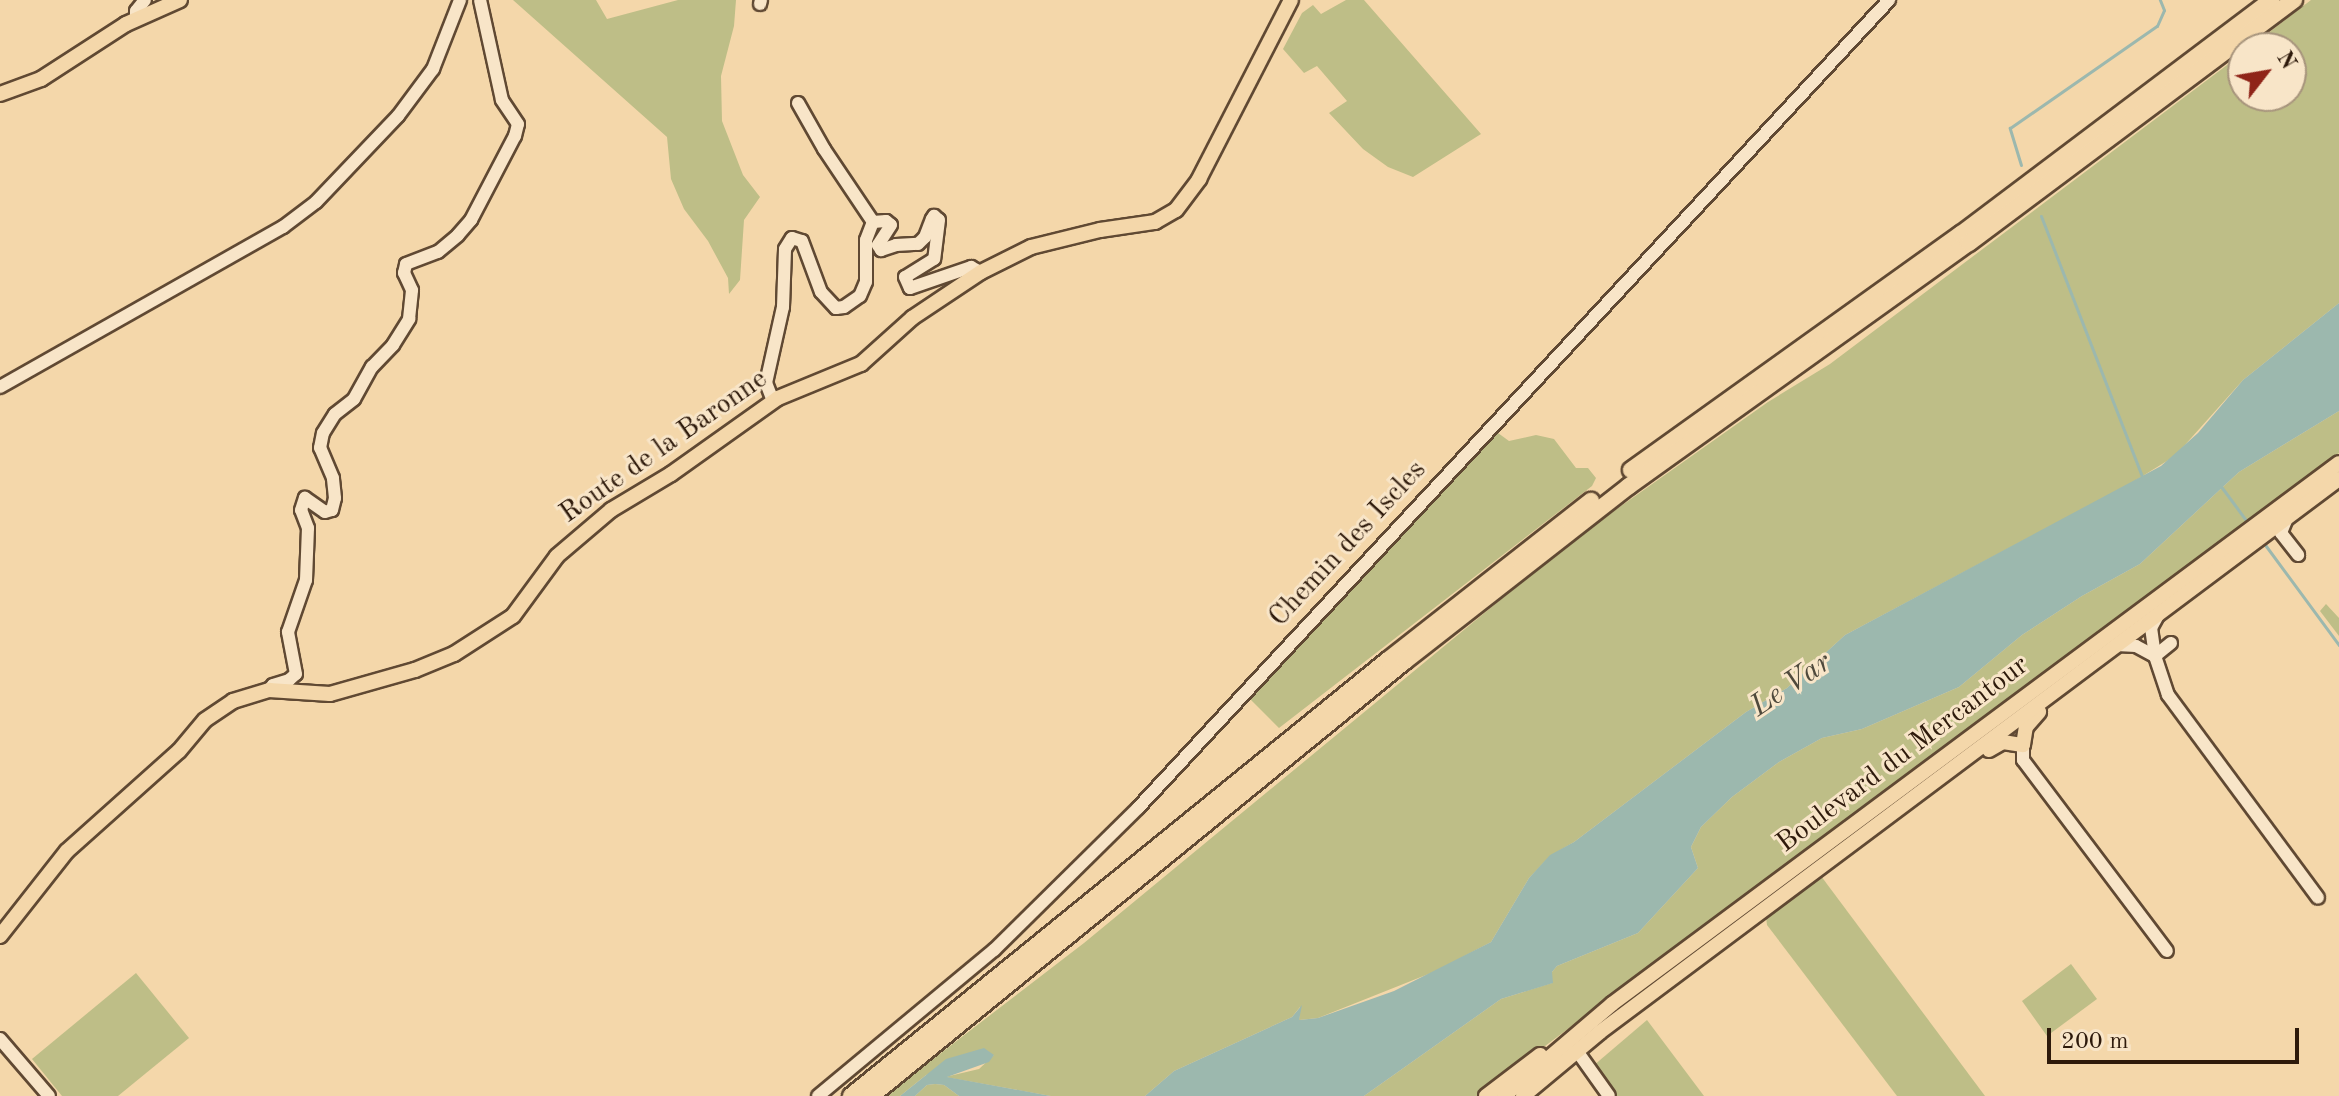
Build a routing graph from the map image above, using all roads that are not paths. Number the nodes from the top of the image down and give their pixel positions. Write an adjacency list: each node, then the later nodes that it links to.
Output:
1 (145, 0): 9 (street)
2 (180, 0): 9 (main road)
3 (460, 0): 14 (street)
4 (480, 0): 27 (street)
5 (1291, 0): 13 (main road, Route de la Baronne)
6 (1889, 0): 39 (street, Chemin des Iscles)
7 (2272, 0): 40 (highway)
8 (2294, 0): 41 (highway)
9 (136, 20): 10 (main road)
10 (0, 94)
11 (798, 103): 12 (street)
12 (873, 222): 13 (street); 15 (street)
13 (981, 272): 15 (main road, Route de la Baronne)
14 (0, 387)
15 (773, 401): 27 (main road, Route de la Baronne)
16 (2339, 463): 19 (main road, Boulevard du Mercantour)
17 (2339, 479): 18 (main road, Boulevard du Mercantour)
18 (2287, 518): 19 (main road, Boulevard du Mercantour); 21 (street)
19 (2264, 528): 20 (main road, Boulevard du Mercantour)
20 (2247, 540): 22 (main road, Boulevard du Mercantour); 35 (main road, Boulevard du Mercantour)
21 (2298, 555)
22 (2158, 615): 24 (main road, Boulevard du Mercantour); 25 (street)
23 (2171, 643): 25 (street)
24 (2117, 645): 25 (street); 26 (main road, Boulevard du Mercantour)
25 (2155, 656): 31 (street)
26 (2061, 687): 28 (main road); 29 (main road, Boulevard du Mercantour)
27 (269, 690): 33 (main road, Route de la Baronne)
28 (2023, 745): 29 (main road); 34 (street)
29 (1963, 762): 37 (main road, Boulevard du Mercantour)
30 (2250, 781): 31 (street)
31 (2236, 788): 32 (street)
32 (2318, 898)
33 (0, 936)
34 (2167, 951)
35 (1612, 1004): 42 (main road); 43 (main road, Boulevard du Mercantour)
36 (0, 1039): 38 (street)
37 (1577, 1051): 44 (main road, Boulevard du Mercantour); 45 (main road); 46 (street)
38 (49, 1096)
39 (818, 1096)
40 (851, 1096)
41 (871, 1096)
42 (1486, 1096)
43 (1504, 1096)
44 (1523, 1096)
45 (1533, 1096)
46 (1609, 1096)

